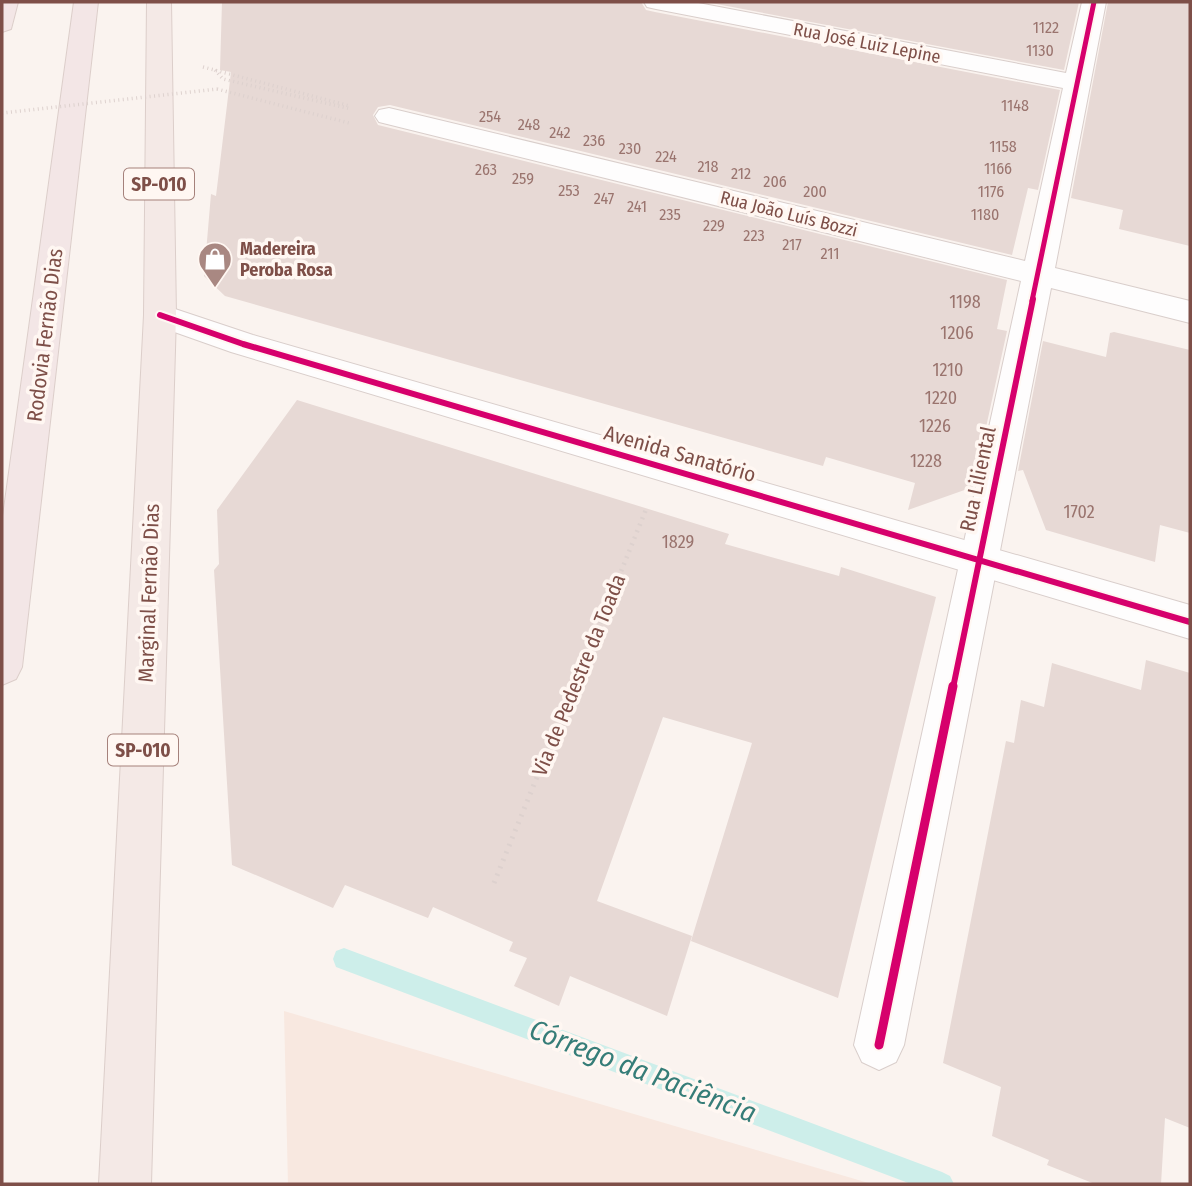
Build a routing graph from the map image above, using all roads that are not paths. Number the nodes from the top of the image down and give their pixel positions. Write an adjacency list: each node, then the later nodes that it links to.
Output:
1 (6, 2): 6 (highway)
2 (86, 2): 14 (highway, Rodovia Fernão Dias)
3 (159, 2): 11 (highway, Marginal Fernão Dias / SP-010)
4 (656, 2): 7 (street, Rua José Luiz Lepine)
5 (1094, 2): 7 (street, Rua Liliental)
6 (2, 24)
7 (1077, 83): 9 (street, Rua Liliental)
8 (374, 114): 9 (street, Rua João Luís Bozzi)
9 (1037, 275): 10 (street, Rua João Luís Bozzi); 12 (street, Rua Liliental)
10 (1190, 312)
11 (160, 316): 12 (street, Avenida Sanatório); 16 (highway, Marginal Fernão Dias / SP-010)
12 (979, 559): 13 (street, Avenida Sanatório); 15 (street, Rua Liliental)
13 (1190, 622)
14 (2, 667)
15 (879, 1045)
16 (125, 1184)

